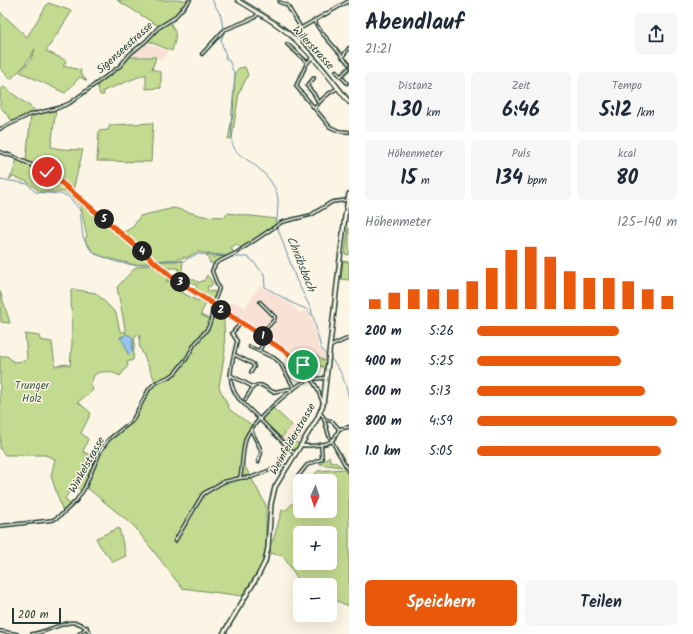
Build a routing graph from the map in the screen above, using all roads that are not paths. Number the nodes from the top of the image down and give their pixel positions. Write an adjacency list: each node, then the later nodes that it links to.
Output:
1 (190, 0): 25 (street, Sigenseestrasse)
2 (238, 0): 5 (main road, Wilerstrasse)
3 (349, 1): 6 (street)
4 (279, 2): 7 (street)
5 (258, 13): 8 (main road, Wilerstrasse); 11 (street)
6 (314, 20): 7 (street); 13 (street)
7 (301, 28): 8 (street)
8 (291, 36): 12 (main road, Wilerstrasse)
9 (287, 44): 14 (street)
10 (349, 48): 13 (street)
11 (202, 54)
12 (312, 57): 14 (street); 21 (main road, Wilerstrasse)
13 (342, 57): 15 (street)
14 (307, 62): 24 (street)
15 (349, 64)
16 (349, 68): 18 (street)
17 (336, 71): 18 (street)
18 (341, 76): 20 (street)
19 (314, 78): 22 (street)
20 (347, 83)
21 (338, 88): 22 (street); 23 (main road, Wilerstrasse)
22 (318, 102): 24 (street)
23 (349, 102)
24 (314, 108): 26 (street)
25 (0, 130)
26 (349, 132)
27 (0, 152): 32 (street)
28 (349, 190): 30 (main road, Weinfelderstrasse)
29 (349, 194): 30 (main road, Weinfelderstrasse)
30 (346, 200): 32 (street); 37 (main road, Weinfelderstrasse)
31 (260, 302): 34 (street)
32 (213, 305): 33 (street); 65 (street, Winkelstrasse)
33 (241, 323): 34 (street); 40 (street)
34 (260, 335): 36 (street)
35 (349, 338): 37 (street)
36 (266, 339): 39 (street); 44 (street)
37 (331, 346): 43 (main road, Weinfelderstrasse)
38 (250, 347): 39 (street)
39 (259, 351): 46 (street)
40 (234, 355): 41 (street); 42 (street)
41 (251, 372)
42 (230, 375): 45 (street); 51 (street)
43 (327, 378): 44 (street); 49 (main road, Weinfelderstrasse)
44 (311, 379): 46 (street); 49 (street)
45 (253, 387): 47 (street); 48 (street)
46 (294, 388): 47 (street)
47 (291, 390): 51 (street)
48 (245, 400)
49 (324, 403): 50 (main road, Weinfelderstrasse)
50 (320, 413): 52 (street); 58 (main road, Weinfelderstrasse)
51 (260, 419): 55 (street); 59 (street)
52 (324, 419): 54 (street); 56 (street)
53 (349, 427): 54 (street)
54 (339, 429): 56 (street)
55 (251, 430): 60 (street); 64 (street)
56 (331, 441): 57 (street); 62 (street)
57 (321, 444): 58 (street); 63 (street)
58 (301, 445): 59 (main road, Weinfelderstrasse)
59 (295, 454): 61 (main road, Weinfelderstrasse)
60 (258, 462)
61 (287, 466): 64 (street); 73 (main road, Weinfelderstrasse)
62 (349, 472)
63 (300, 474)
64 (240, 478): 66 (street)
65 (0, 526)
66 (175, 541)
67 (87, 627): 70 (street); 71 (street); 72 (street)
68 (0, 632): 69 (street)
69 (17, 634)
70 (32, 634)
71 (79, 634)
72 (91, 634)
73 (223, 634)

